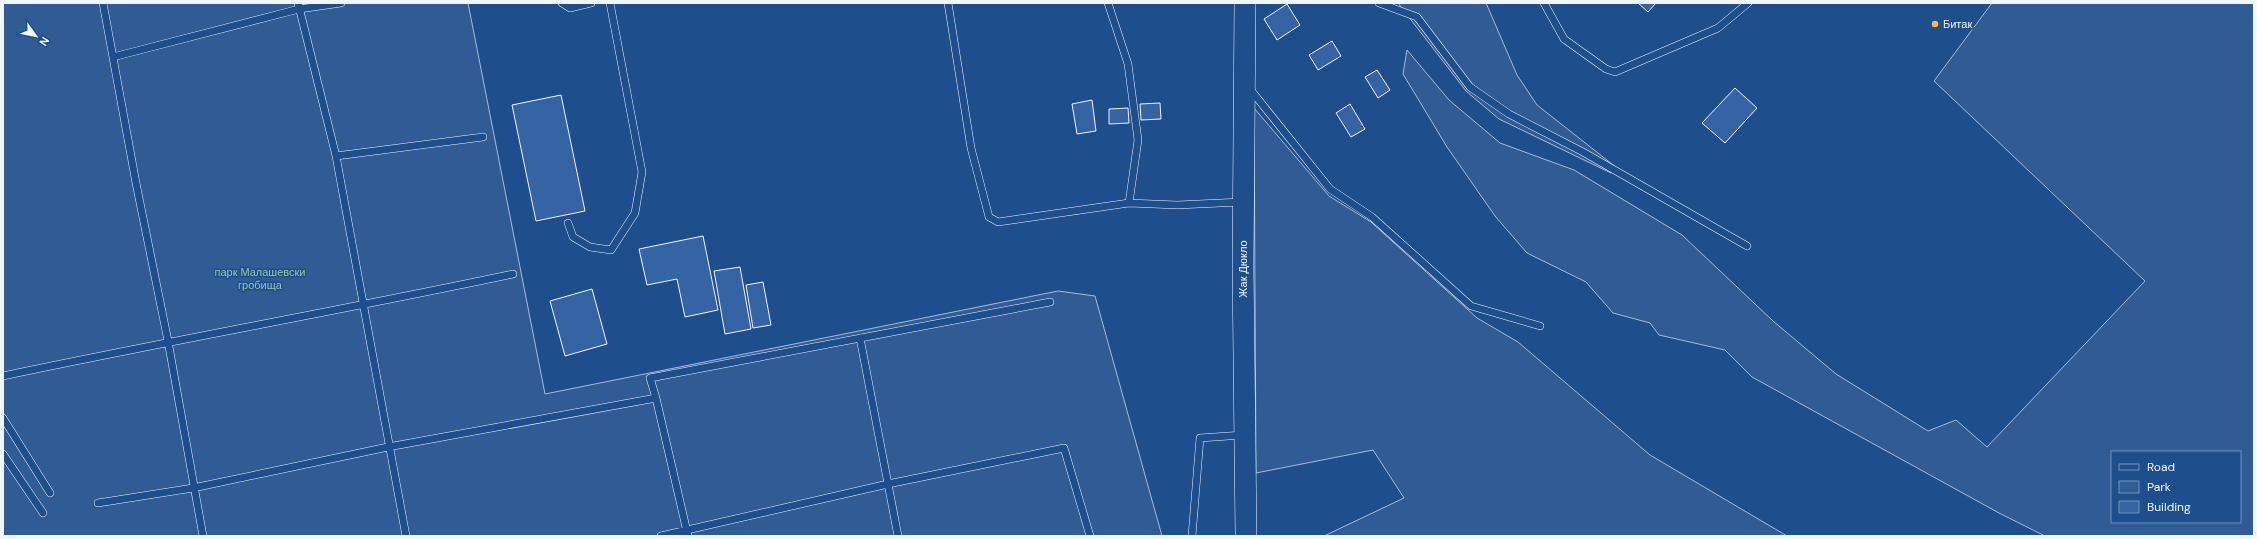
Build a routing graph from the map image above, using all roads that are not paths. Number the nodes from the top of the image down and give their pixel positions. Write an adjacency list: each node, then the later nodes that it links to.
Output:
1 (103, 3): 13 (lane)
2 (341, 3): 12 (lane)
3 (562, 3): 4 (lane)
4 (591, 3)
5 (610, 3): 19 (lane)
6 (948, 3): 18 (lane)
7 (1108, 3): 18 (lane)
8 (1245, 3): 14 (street, Жак Дюкло)
9 (1379, 3): 20 (lane)
10 (1544, 3): 11 (lane)
11 (1748, 3)
12 (299, 6): 13 (lane); 16 (lane)
13 (113, 57): 26 (lane)
14 (1245, 82): 17 (street, Жак Дюкло); 24 (lane)
15 (483, 137): 16 (lane)
16 (336, 156): 23 (lane)
17 (1244, 202): 18 (lane); 30 (street, Жак Дюкло)
18 (1129, 203)
19 (568, 223)
20 (1747, 246)
21 (513, 274): 23 (lane)
22 (1050, 302): 25 (lane)
23 (364, 306): 26 (lane); 31 (lane)
24 (1540, 326)
25 (860, 338): 28 (lane); 33 (lane)
26 (168, 341): 27 (lane); 34 (lane)
27 (3, 376)
28 (656, 398): 31 (lane); 38 (lane)
29 (3, 418): 35 (lane)
30 (1245, 435): 44 (lane); 45 (street, Жак Дюкло)
31 (388, 447): 34 (lane); 40 (lane)
32 (3, 454): 37 (lane)
33 (888, 484): 38 (lane); 42 (lane); 43 (lane)
34 (193, 488): 36 (lane); 39 (lane)
35 (50, 492)
36 (98, 503)
37 (43, 513)
38 (687, 533): 41 (lane)
39 (203, 536)
40 (406, 536)
41 (661, 536)
42 (898, 536)
43 (1090, 536)
44 (1192, 536)
45 (1246, 536)

